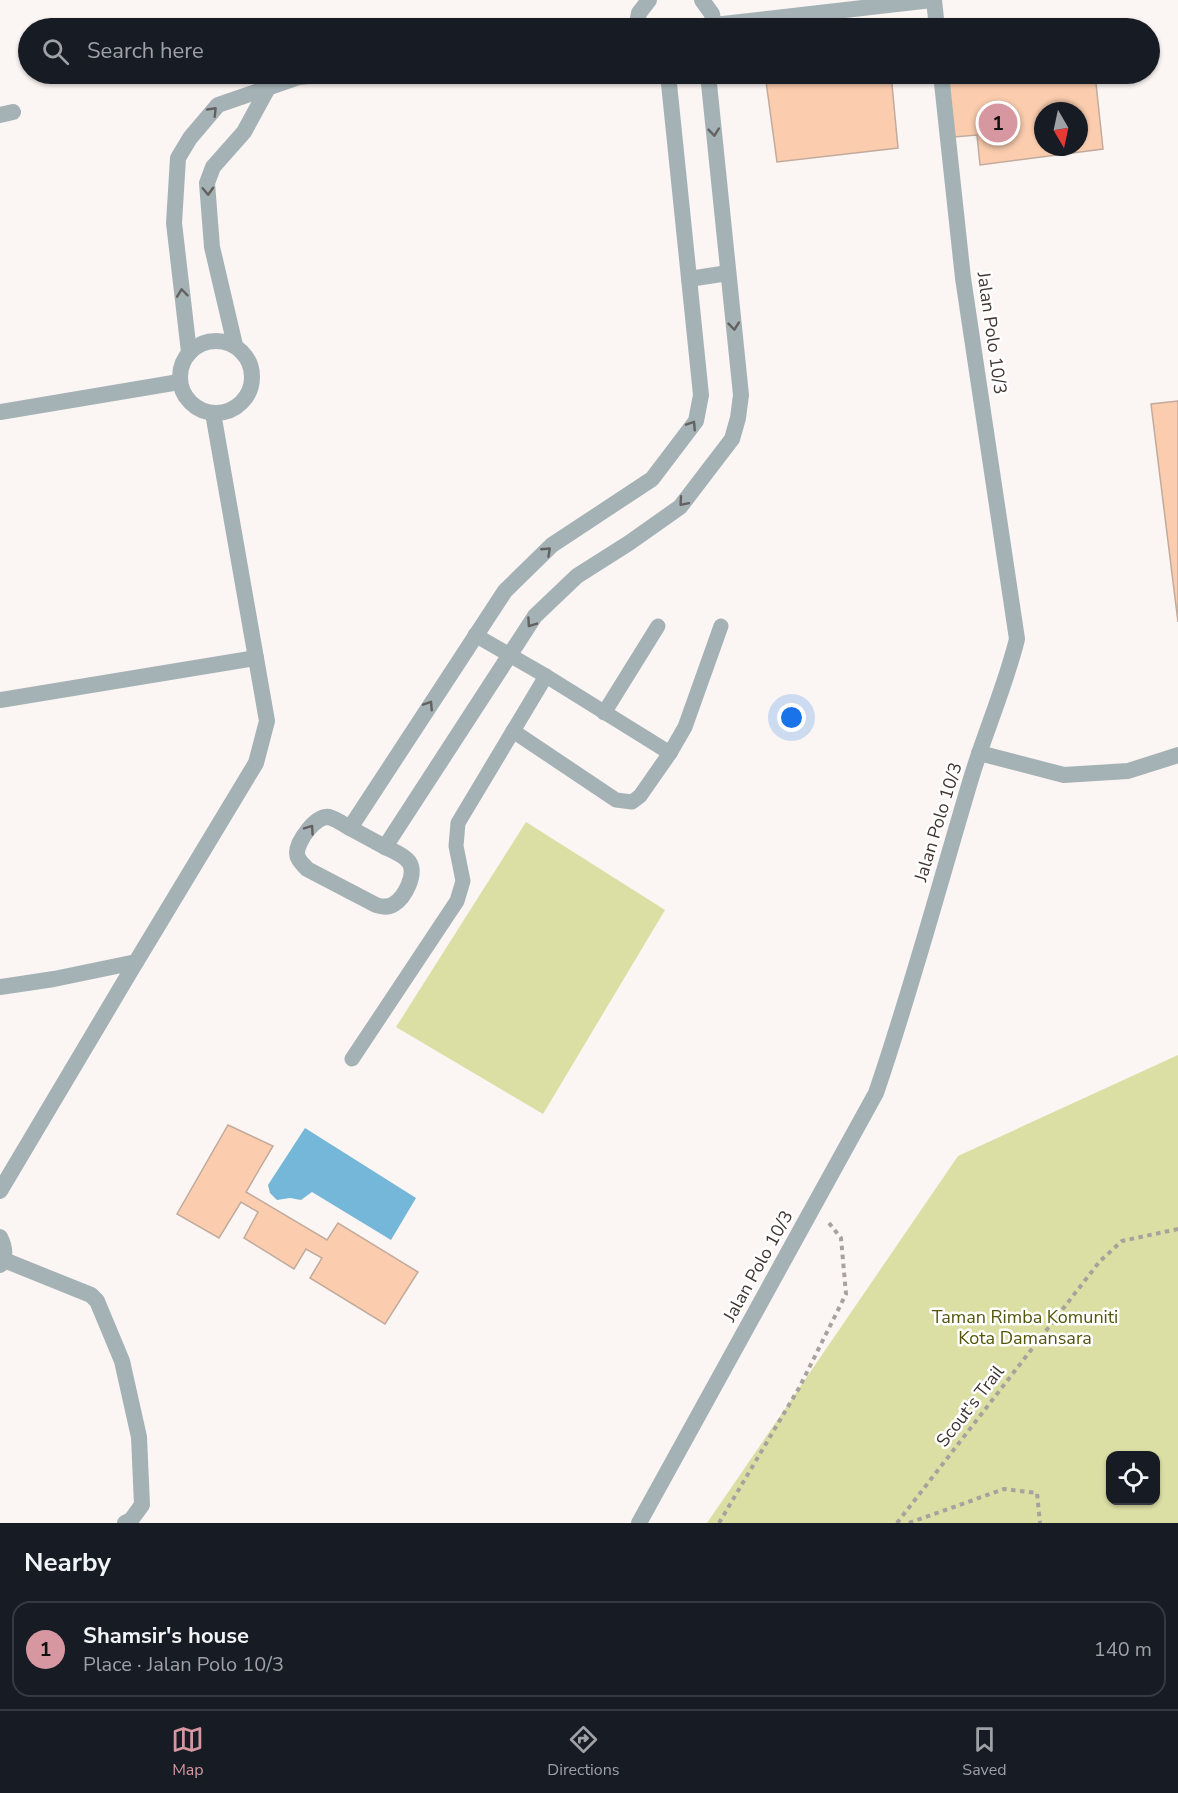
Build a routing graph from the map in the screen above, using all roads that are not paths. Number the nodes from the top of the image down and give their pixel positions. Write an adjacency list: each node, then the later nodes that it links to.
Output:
1 (649, 0): 4 (street)
2 (702, 0): 5 (street)
3 (933, 0): 6 (street); 7 (street)
4 (638, 18)
5 (713, 18)
6 (787, 18)
7 (936, 18)
8 (279, 84): 12 (street)
9 (669, 84): 14 (street)
10 (709, 84): 13 (street, one-way to 13)
11 (942, 84): 30 (street, Jalan Polo 10/3)
12 (268, 88): 15 (street, one-way to 15); 16 (street, one-way to 12)
13 (728, 273): 14 (street); 23 (street, one-way to 23)
14 (689, 279): 22 (street, one-way to 14)
15 (235, 345): 16 (street); 19 (street)
16 (189, 352): 17 (street)
17 (179, 382): 18 (street); 19 (street)
18 (0, 412)
19 (213, 413): 24 (street)
20 (658, 626): 27 (lane)
21 (721, 626): 29 (lane)
22 (475, 635): 23 (lane); 32 (street, one-way to 22)
23 (509, 655): 25 (lane); 33 (street)
24 (256, 658): 26 (street); 34 (street)
25 (546, 676): 27 (lane); 28 (lane)
26 (0, 700)
27 (604, 713): 29 (lane)
28 (513, 731): 29 (lane); 36 (lane)
29 (670, 753)
30 (979, 753): 31 (street); 41 (street, Jalan Polo 10/3)
31 (1178, 755)
32 (350, 828): 33 (street); 33 (street, one-way to 32)
33 (385, 847)
34 (136, 962): 35 (street); 37 (street)
35 (0, 987)
36 (352, 1059)
37 (0, 1191)
38 (0, 1237): 39 (street)
39 (2, 1263): 40 (street)
40 (125, 1523)
41 (639, 1523)

